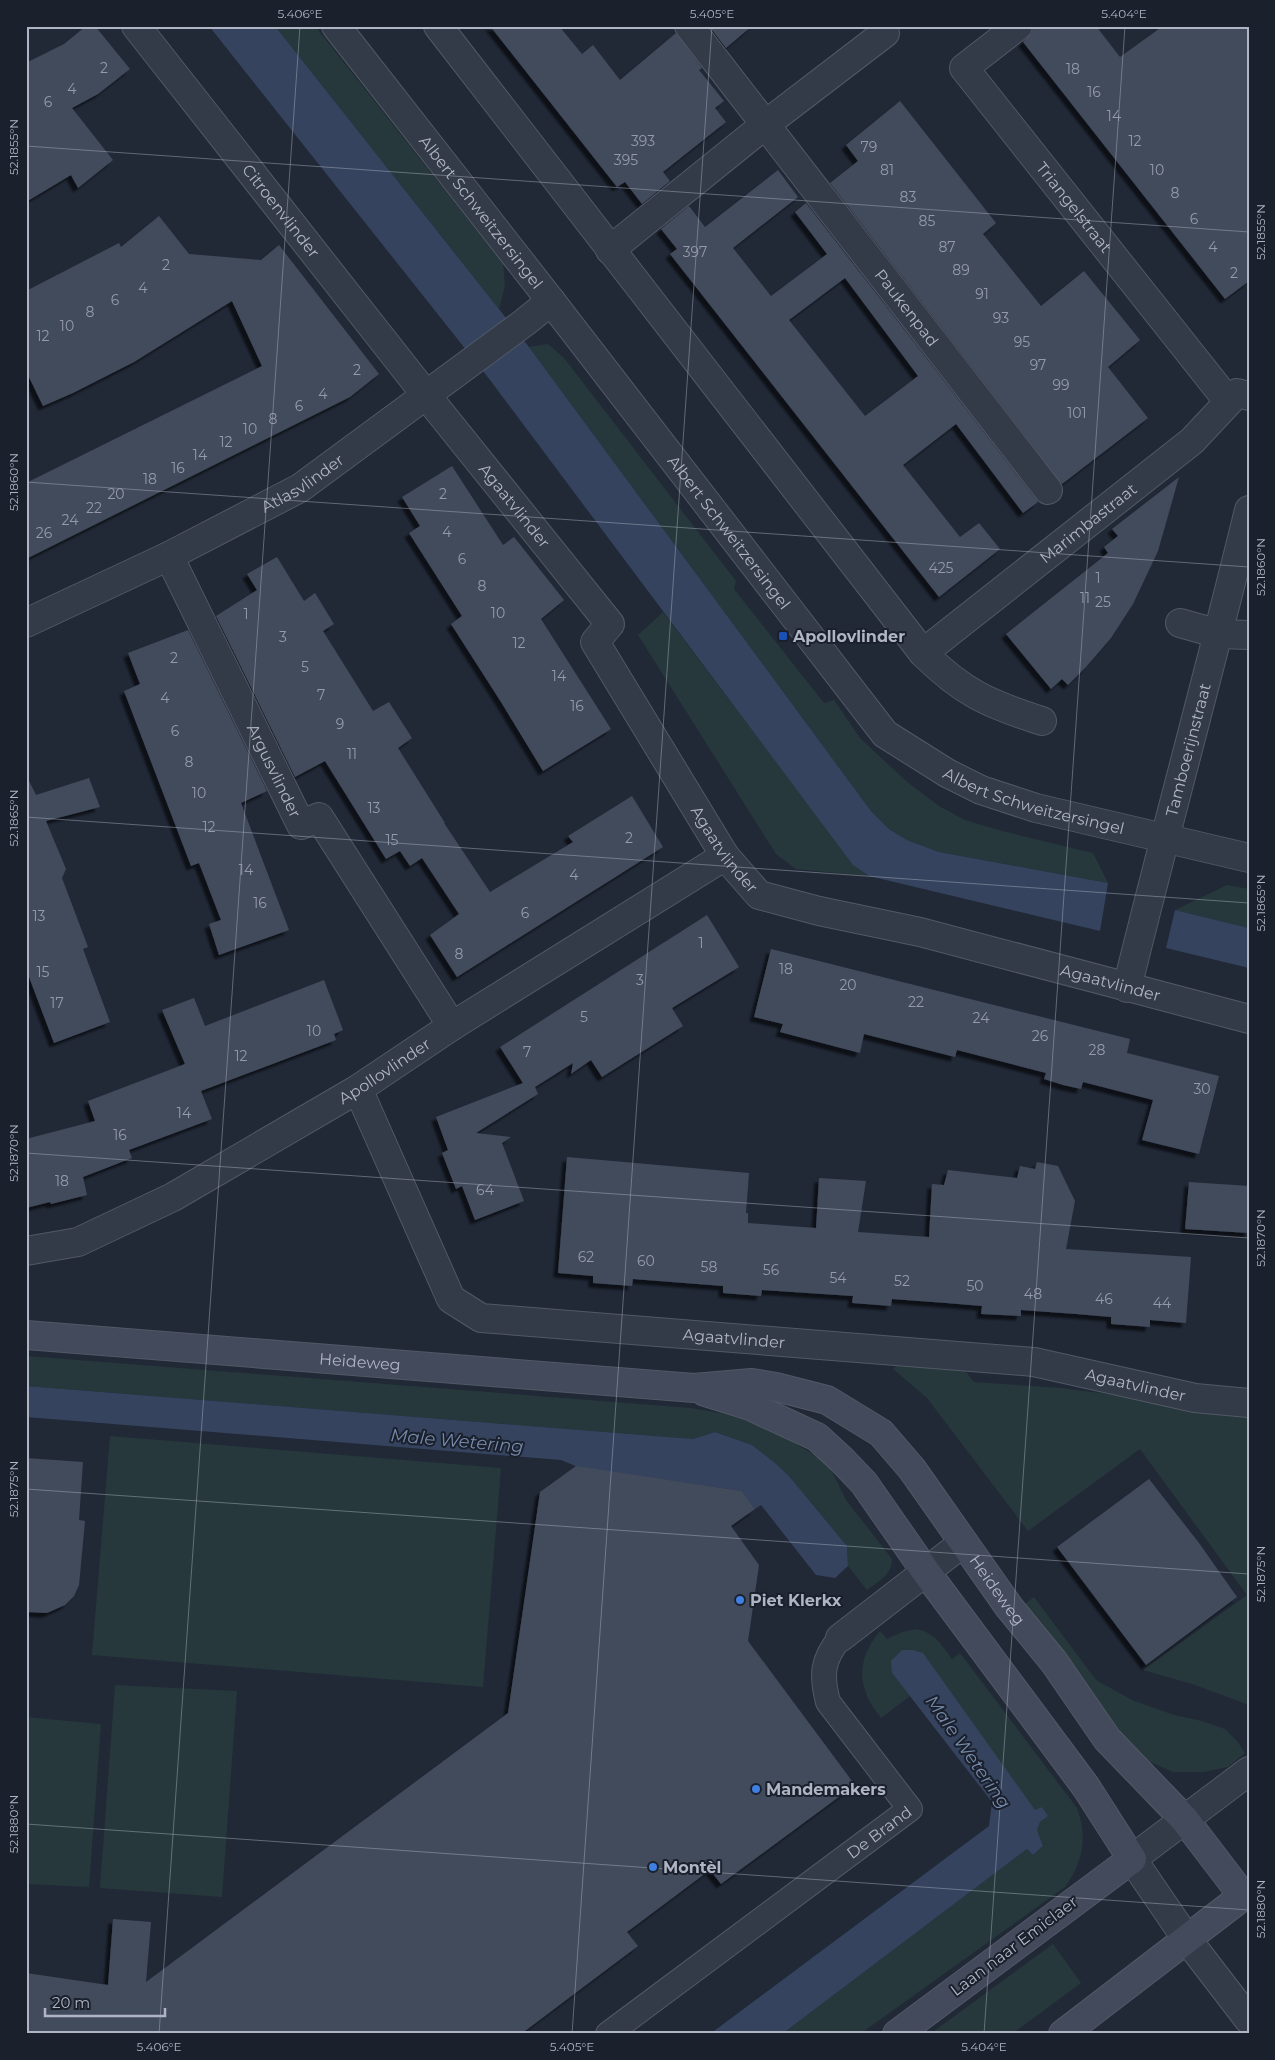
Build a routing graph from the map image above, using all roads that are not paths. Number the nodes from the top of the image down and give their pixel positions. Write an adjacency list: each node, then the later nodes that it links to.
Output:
1 (136, 26): 10 (street, Citroenvlinder)
2 (336, 26): 9 (street, Albert Schweitzersingel)
3 (438, 26): 8 (street)
4 (689, 26): 7 (street, Paukenpad)
5 (1018, 26): 11 (street, Triangelstraat)
6 (885, 33): 7 (street)
7 (766, 124): 8 (street); 12 (street, Paukenpad)
8 (610, 250): 19 (street)
9 (551, 300): 10 (street, Atlasvlinder); 21 (street, Albert Schweitzersingel)
10 (426, 395): 14 (street, Atlasvlinder); 22 (street, Agaatvlinder)
11 (1238, 398): 19 (street, Marimbastraat)
12 (1048, 490)
13 (1249, 510): 17 (street, Tamboerijnstraat)
14 (170, 556): 15 (street, Atlasvlinder); 26 (street, Argusvlinder)
15 (26, 623)
16 (1180, 623): 17 (street)
17 (1219, 634): 18 (street); 21 (street, Tamboerijnstraat)
18 (1249, 635)
19 (923, 653): 20 (street)
20 (1042, 721)
21 (1164, 839): 23 (street, Albert Schweitzersingel); 24 (street, Tamboerijnstraat)
22 (725, 856): 24 (street, Agaatvlinder); 26 (street, Apollovlinder)
23 (1249, 858)
24 (1127, 988): 25 (street, Agaatvlinder)
25 (1249, 1019)
26 (452, 1026): 27 (street, Apollovlinder)
27 (358, 1089): 28 (street, Apollovlinder); 31 (street, Agaatvlinder)
28 (26, 1252)
29 (26, 1335): 30 (main road, Heideweg)
30 (694, 1388): 32 (main road, Heideweg); 33 (main road, Heideweg)
31 (1249, 1403)
32 (963, 1543): 33 (street, De Brand); 36 (main road, Heideweg)
33 (926, 1572): 34 (street, De Brand); 37 (main road, Heideweg)
34 (840, 1638): 41 (lane, De Brand)
35 (1249, 1771): 36 (street, Laan naar Emiclaer)
36 (1185, 1820): 37 (street, Laan naar Emiclaer); 38 (main road, Heideweg)
37 (1132, 1859): 39 (street); 42 (main road, Laan naar Emiclaer)
38 (1247, 1897): 39 (main road)
39 (1186, 1938): 40 (street); 43 (main road)
40 (1249, 2020)
41 (608, 2034)
42 (896, 2034)
43 (1063, 2034)

